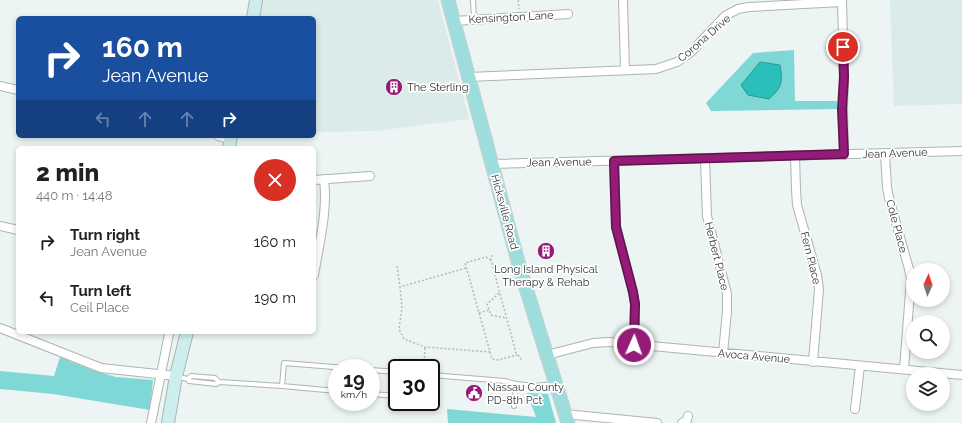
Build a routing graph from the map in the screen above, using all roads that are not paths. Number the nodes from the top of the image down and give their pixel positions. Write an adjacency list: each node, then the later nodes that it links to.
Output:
1 (256, 0): 7 (main road)
2 (448, 0): 9 (main road, Hicksville Road)
3 (473, 0): 8 (lane)
4 (623, 0): 10 (street)
5 (842, 1): 10 (street, Corona Drive); 15 (street)
6 (568, 14): 8 (street, Kensington Lane)
7 (253, 16)
8 (474, 19): 9 (street, Kensington Lane)
9 (454, 21): 11 (main road, Hicksville Road)
10 (625, 70): 11 (street, Corona Drive)
11 (469, 77): 20 (main road, Hicksville Road)
12 (0, 86): 13 (street)
13 (16, 90)
14 (962, 151): 16 (street, Jean Avenue)
15 (844, 154): 16 (street, Jean Avenue); 17 (street, Jean Avenue)
16 (885, 154): 36 (street, Cole Place)
17 (795, 156): 18 (street, Jean Avenue); 33 (street, Fern Place)
18 (705, 159): 19 (street, Jean Avenue); 31 (street, Herbert Place)
19 (614, 161): 20 (street, Jean Avenue); 30 (street)
20 (492, 164): 32 (main road, Hicksville Road)
21 (370, 176): 23 (street)
22 (316, 180): 23 (street)
23 (324, 180): 26 (street)
24 (0, 226): 25 (street)
25 (16, 230)
26 (316, 263)
27 (0, 328): 37 (street)
28 (169, 334): 37 (street)
29 (187, 334): 40 (main road)
30 (634, 345): 31 (street, Avoca Avenue); 32 (street, Avoca Avenue)
31 (723, 353): 33 (street, Avoca Avenue)
32 (547, 355): 42 (main road, Hicksville Road)
33 (813, 362): 34 (street, Avoca Avenue)
34 (860, 366): 36 (street, Avoca Avenue); 46 (street)
35 (328, 367): 43 (lane)
36 (904, 370): 38 (street, Avoca Avenue)
37 (160, 375): 40 (street); 49 (street)
38 (962, 375)
39 (440, 376): 41 (lane)
40 (182, 378): 43 (lane); 50 (main road)
41 (516, 384): 42 (lane); 45 (lane)
42 (556, 384): 48 (main road, Hicksville Road)
43 (282, 386): 44 (lane)
44 (328, 390)
45 (514, 406)
46 (855, 409)
47 (688, 416): 52 (street)
48 (567, 419): 51 (street)
49 (151, 423)
50 (168, 423)
51 (657, 423)
52 (682, 423)

